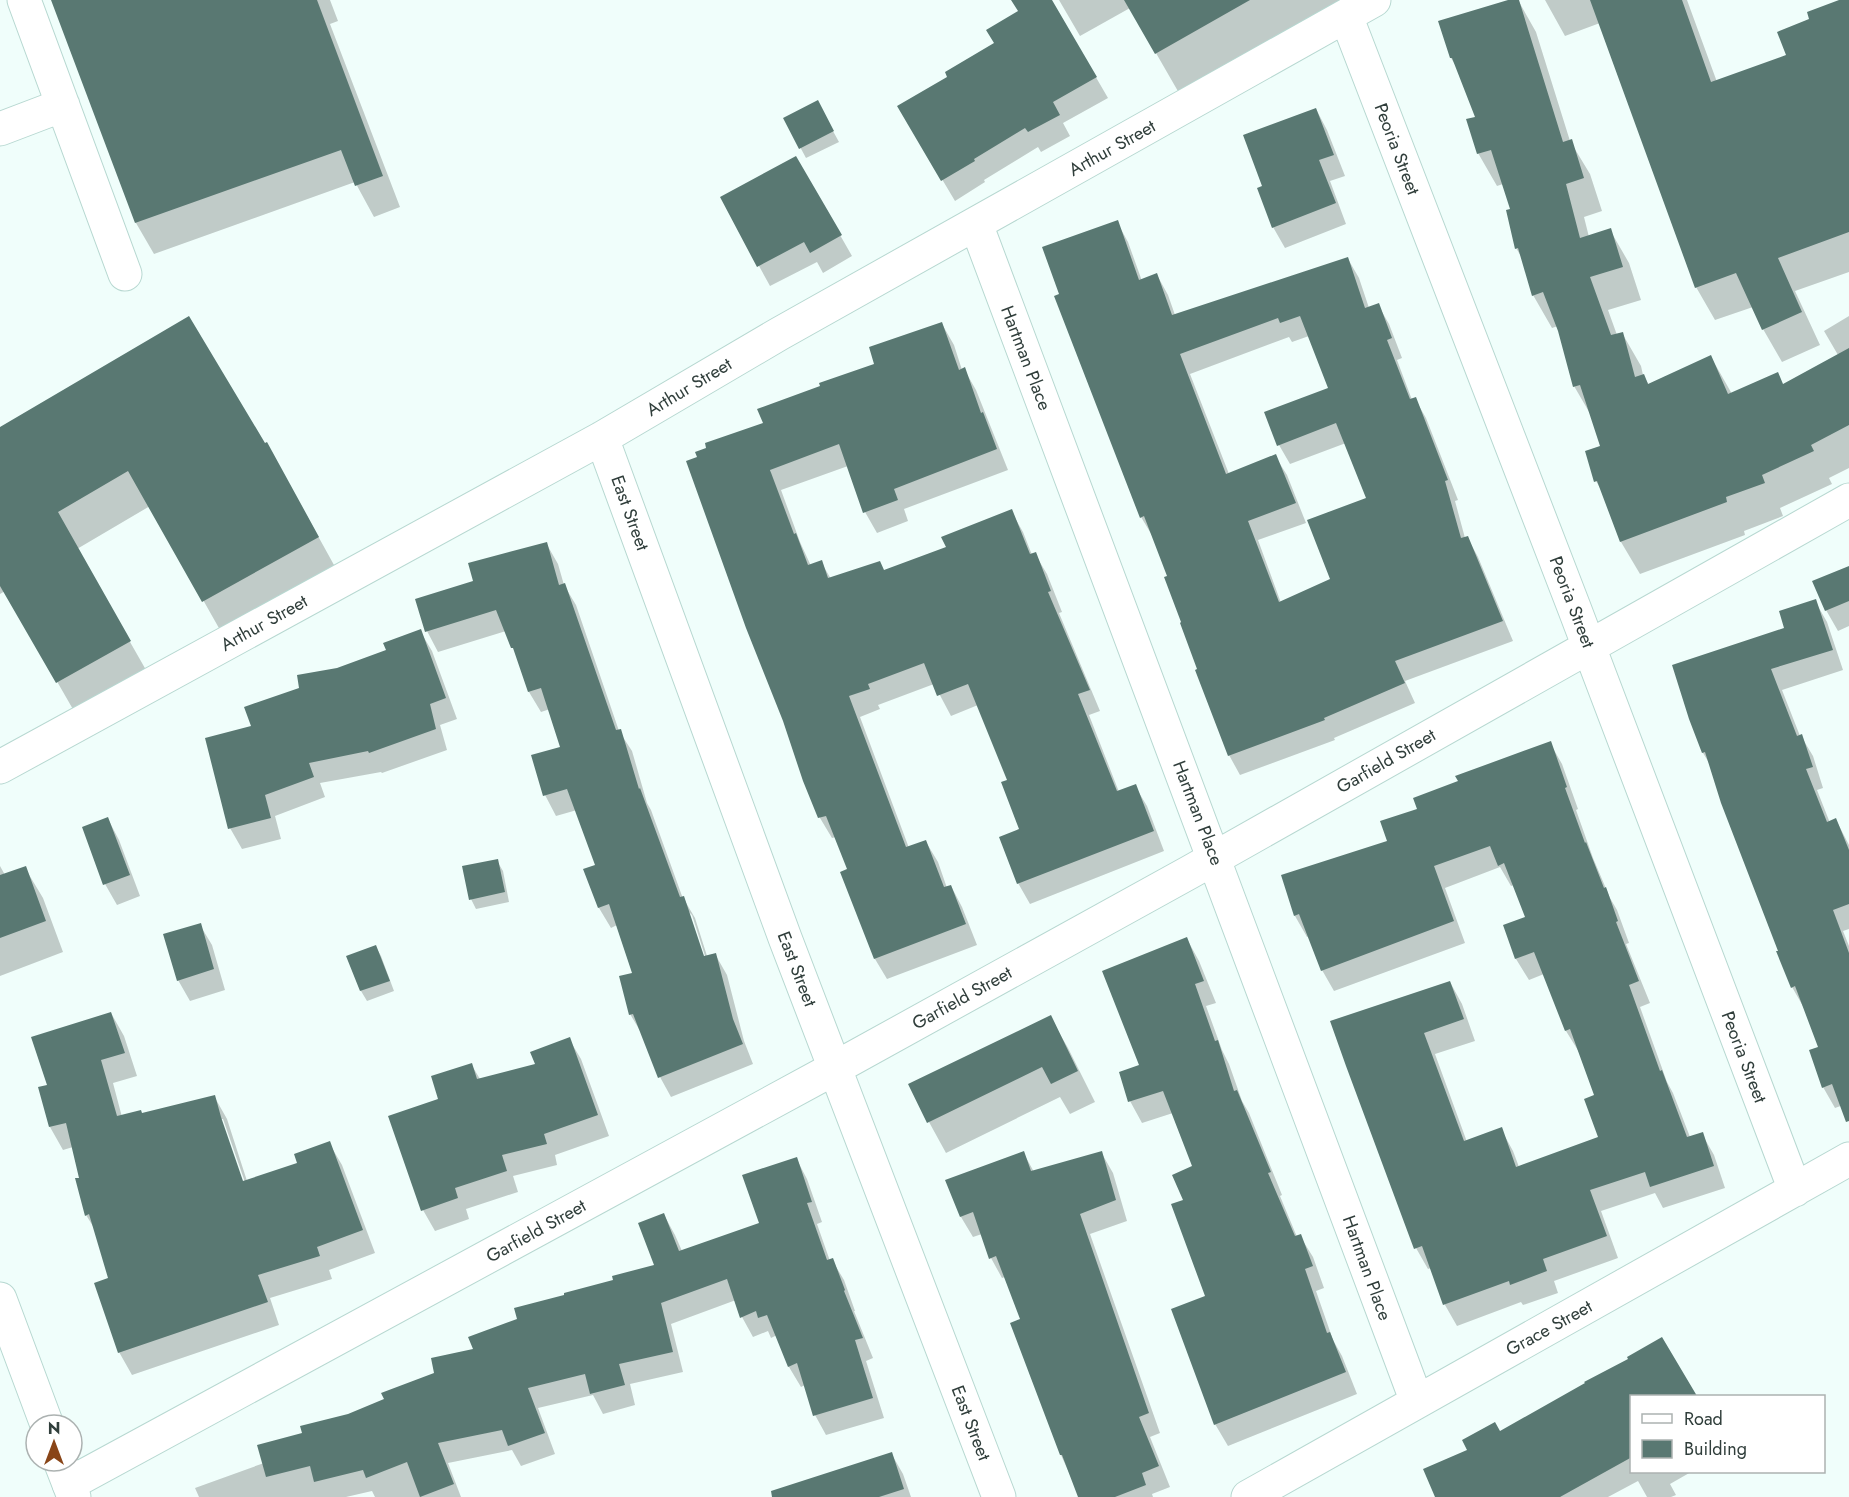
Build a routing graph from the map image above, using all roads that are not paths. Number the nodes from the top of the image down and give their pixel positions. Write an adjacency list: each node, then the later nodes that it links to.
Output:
1 (24, 0): 4 (street)
2 (1374, 0): 3 (street, Arthur Street)
3 (1346, 16): 6 (street, Arthur Street); 10 (street, Peoria Street)
4 (63, 105): 5 (street); 7 (street)
5 (0, 129)
6 (976, 224): 8 (street, Arthur Street); 12 (street, Hartman Place)
7 (125, 274)
8 (602, 438): 11 (street, Arthur Street); 13 (street, East Street)
9 (1849, 500): 10 (street, Garfield Street)
10 (1589, 646): 12 (street, Garfield Street); 15 (street, Peoria Street)
11 (0, 767)
12 (1215, 858): 13 (street, Garfield Street); 17 (street, Hartman Place)
13 (835, 1068): 19 (street, Garfield Street); 20 (street, East Street)
14 (1849, 1159): 15 (street, Grace Street)
15 (1795, 1190): 17 (street, Grace Street)
16 (0, 1299): 18 (street)
17 (1417, 1402): 21 (street, Grace Street)
18 (43, 1413)
19 (68, 1481)
20 (999, 1497)
21 (1248, 1497)

